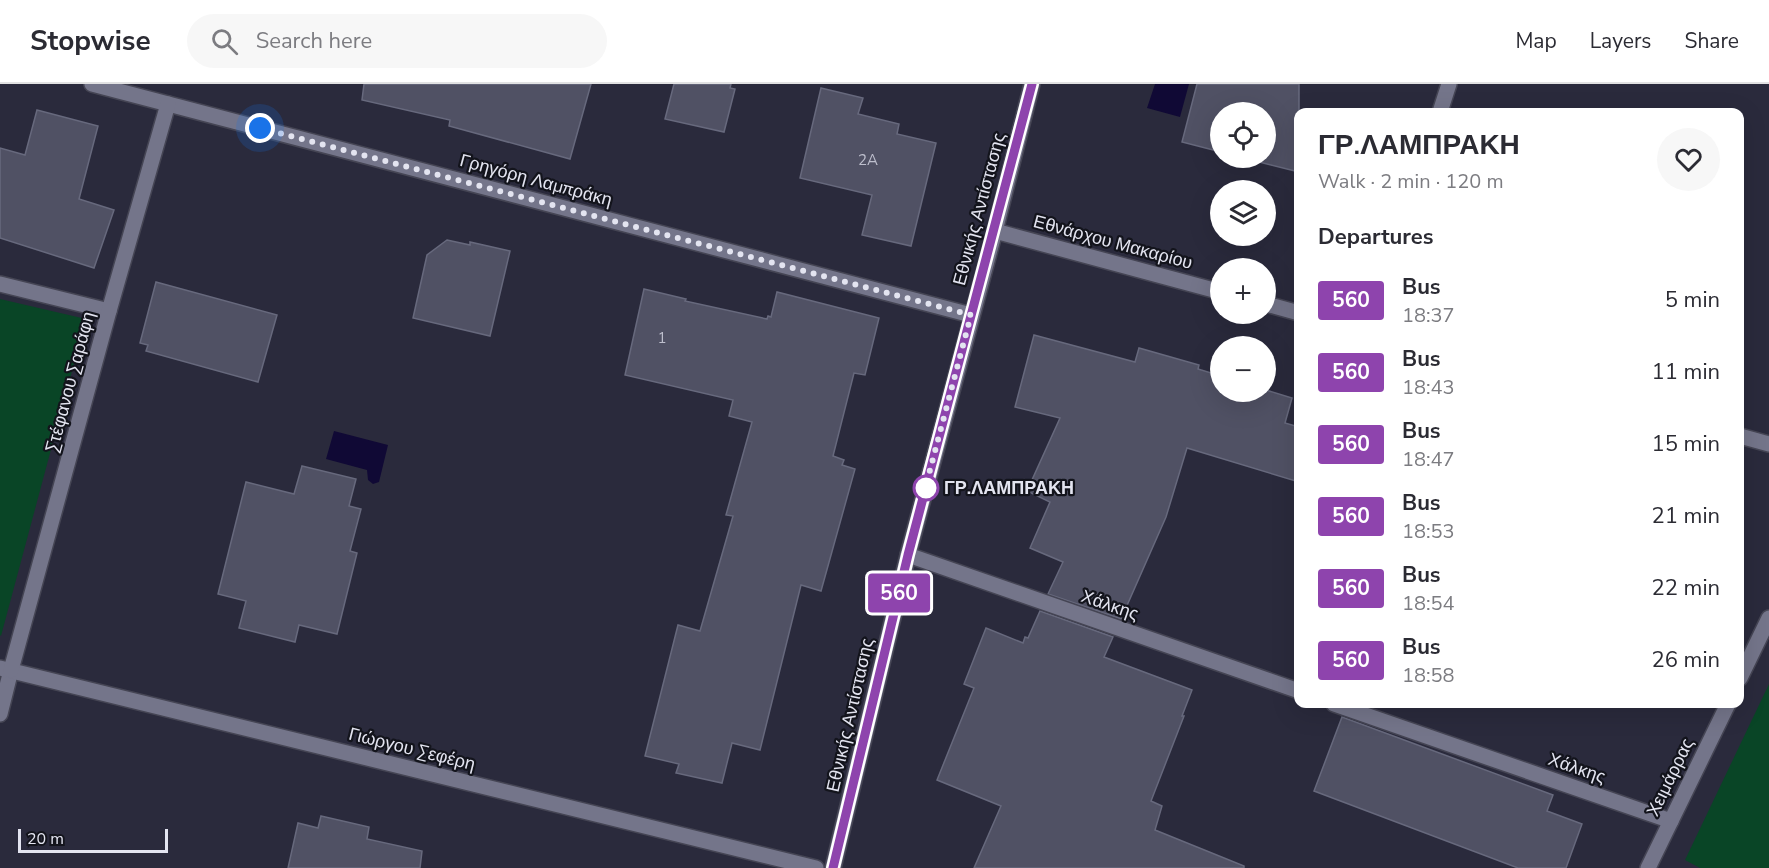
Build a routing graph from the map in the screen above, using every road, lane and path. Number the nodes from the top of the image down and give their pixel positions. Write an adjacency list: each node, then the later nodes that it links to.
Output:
1 (92, 84): 4 (street, Γρηγόρη Λαμπράκη)
2 (1032, 84): 7 (street, Εθνικής Αντίστασης)
3 (1449, 84): 6 (street)
4 (116, 87): 5 (street, Γρηγόρη Λαμπράκη)
5 (168, 104): 11 (street, Στέφανου Σαράφη); 13 (street, Γρηγόρη Λαμπράκη)
6 (1441, 108)
7 (995, 231): 9 (street, Εθνάρχου Μακαρίου); 13 (street, Εθνικής Αντίστασης)
8 (0, 284): 11 (street)
9 (1210, 289)
10 (1276, 307): 12 (street)
11 (109, 311): 18 (street, Στέφανου Σαράφη)
12 (1294, 312)
13 (971, 315): 16 (street, Εθνικής Αντίστασης)
14 (1744, 437): 15 (street)
15 (1769, 444)
16 (908, 555): 20 (street, Χάλκης); 26 (street, Εθνικής Αντίστασης)
17 (1769, 618): 19 (street)
18 (5, 669): 23 (street, Στέφανου Σαράφη); 25 (street, Γιώργου Σεφέρη)
19 (1744, 670)
20 (1294, 689)
21 (1346, 708): 24 (street, Χάλκης)
22 (1726, 708): 24 (street, Χειμάρρας)
23 (0, 714)
24 (1671, 821): 27 (street, Χειμάρρας)
25 (816, 868)
26 (833, 868)
27 (1648, 868)

